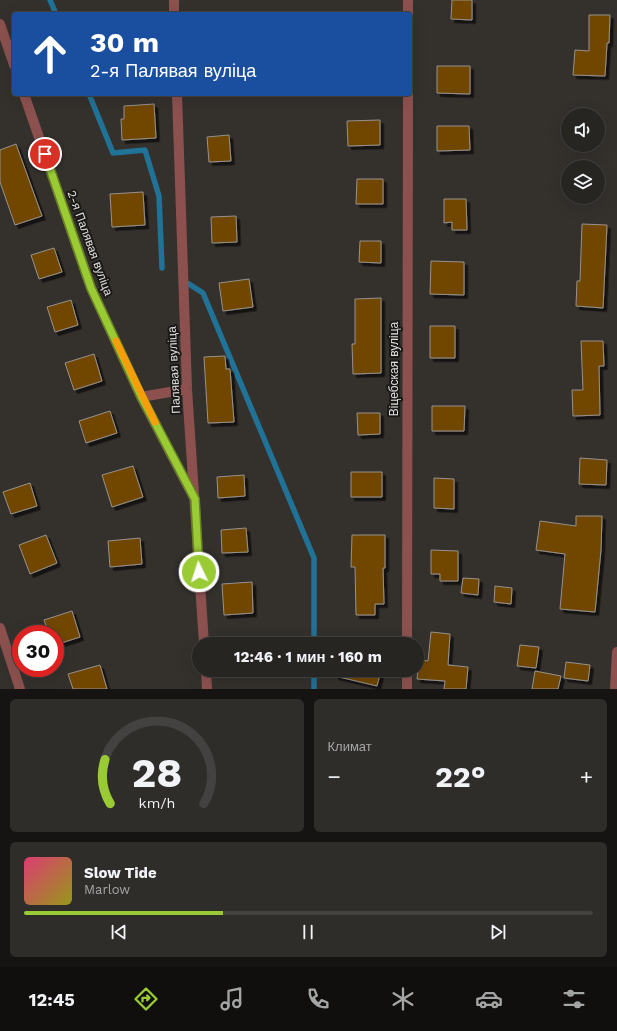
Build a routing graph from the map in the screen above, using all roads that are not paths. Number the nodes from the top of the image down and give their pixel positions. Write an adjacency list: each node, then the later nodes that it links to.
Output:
1 (174, 0): 3 (street)
2 (408, 0): 4 (street)
3 (174, 12)
4 (408, 12)
5 (0, 24): 6 (street)
6 (12, 58)
7 (25, 96): 11 (street, 2-я Палявая вуліца)
8 (177, 96): 10 (street, Палявая вуліца)
9 (408, 96): 15 (street, Віцебская вуліца)
10 (187, 389): 11 (street); 12 (street, Палявая вуліца)
11 (141, 396): 12 (street, 2-я Палявая вуліца)
12 (195, 499): 14 (street, Палявая вуліца)
13 (0, 628): 19 (street)
14 (204, 637)
15 (407, 637)
16 (617, 652): 22 (street)
17 (206, 677): 20 (street)
18 (407, 677): 21 (street)
19 (20, 689)
20 (207, 689)
21 (407, 689)
22 (615, 689)

